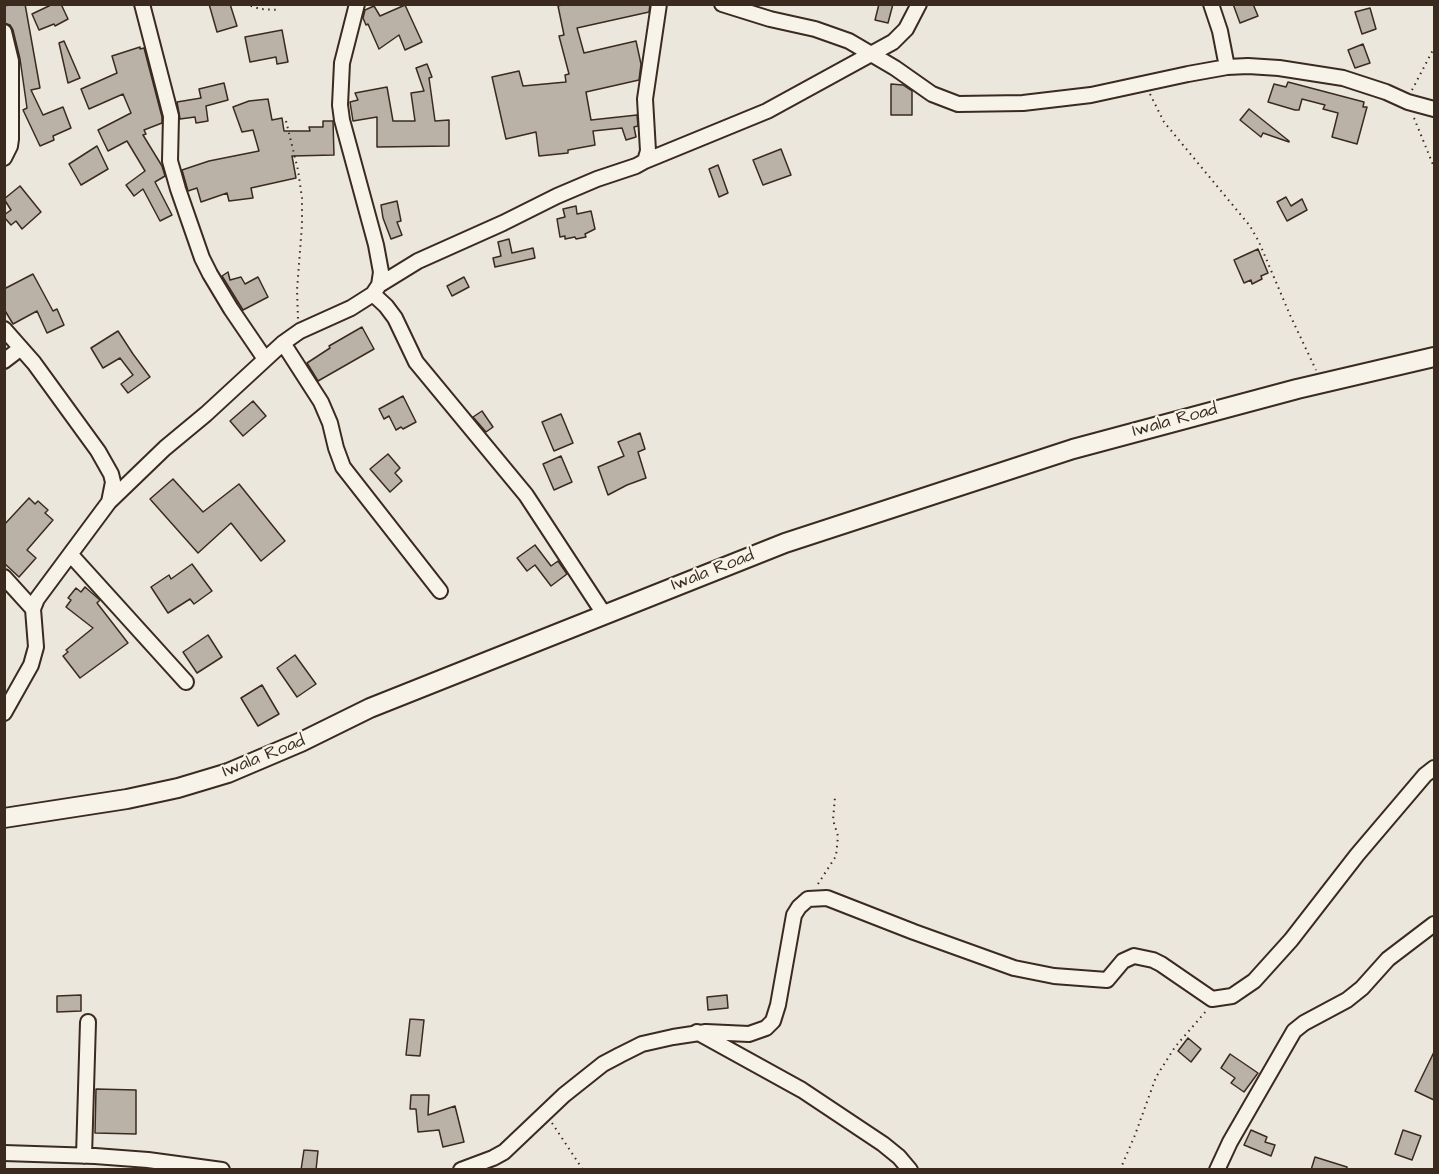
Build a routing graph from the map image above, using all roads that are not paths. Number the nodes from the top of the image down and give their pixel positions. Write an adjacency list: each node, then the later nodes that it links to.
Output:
1 (142, 4): 18 (street)
2 (357, 4): 13 (street)
3 (659, 4): 12 (street)
4 (722, 4): 8 (street)
5 (919, 4): 8 (street)
6 (1211, 4): 9 (street)
7 (4, 32): 11 (street)
8 (871, 53): 9 (street); 12 (street)
9 (1227, 67): 10 (street)
10 (1434, 109)
11 (4, 158)
12 (645, 161): 13 (street)
13 (376, 290): 15 (street); 25 (street)
14 (4, 328): 16 (street)
15 (283, 343): 18 (street); 23 (street)
16 (21, 348): 19 (street); 20 (street)
17 (1434, 357): 25 (street, Iwala Road)
18 (265, 359): 20 (street)
19 (4, 361)
20 (109, 502): 21 (street)
21 (71, 555): 24 (street); 26 (street)
22 (4, 577): 24 (street)
23 (440, 591)
24 (33, 609): 27 (street)
25 (604, 614): 29 (street, Iwala Road)
26 (186, 682)
27 (4, 713)
28 (1434, 768): 32 (street)
29 (4, 818)
30 (1434, 924): 38 (street)
31 (88, 1022): 34 (street)
32 (697, 1032): 36 (street); 37 (street)
33 (4, 1153): 34 (street)
34 (84, 1156): 35 (street)
35 (222, 1170)
36 (461, 1170)
37 (910, 1170)
38 (1217, 1170)

